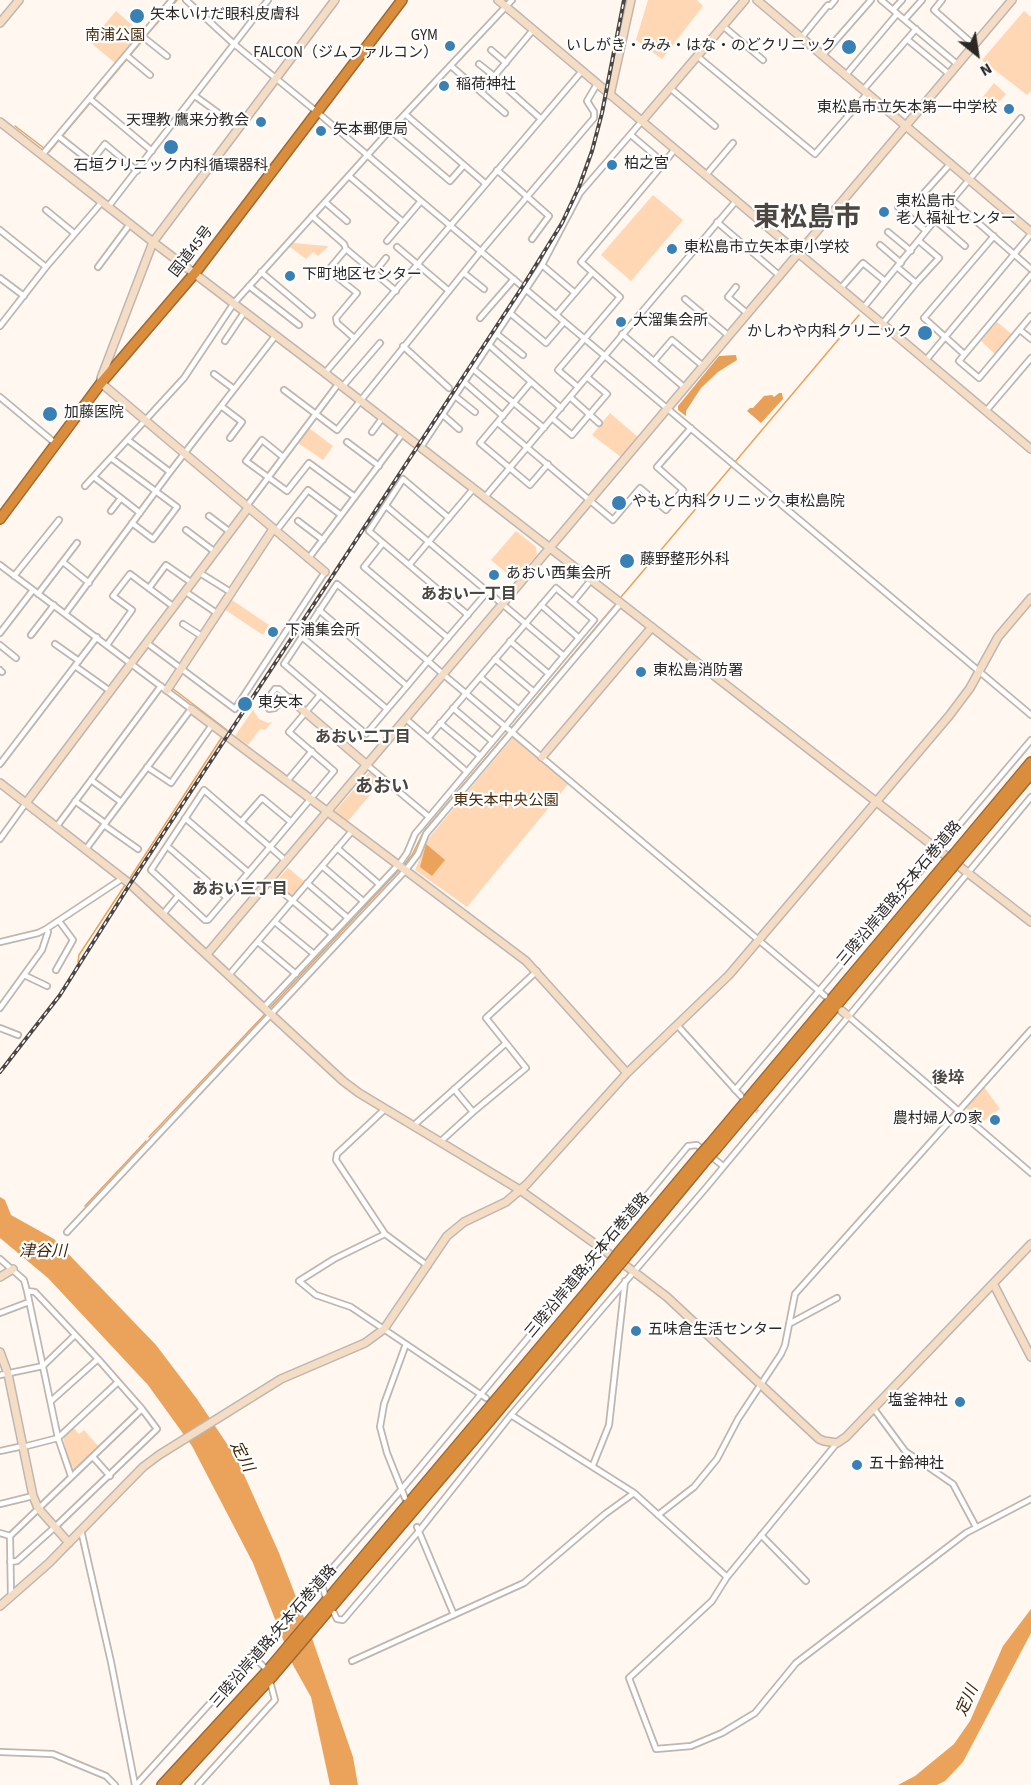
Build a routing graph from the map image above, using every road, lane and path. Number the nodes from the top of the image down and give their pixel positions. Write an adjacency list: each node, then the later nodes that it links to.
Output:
1 (19, 0): 22 (street)
2 (172, 0): 26 (street)
3 (186, 0): 29 (street)
4 (268, 0): 29 (street)
5 (335, 0): 46 (street)
6 (402, 0): 54 (highway, 国道45号)
7 (498, 0): 19 (street)
8 (512, 0): 19 (street)
9 (631, 0): 51 (street)
10 (745, 0): 23 (street)
11 (757, 0): 27 (street)
12 (835, 0): 27 (street)
13 (871, 0): 35 (street)
14 (881, 0): 20 (street)
15 (902, 0): 20 (street)
16 (922, 0): 21 (street)
17 (942, 0): 30 (street)
18 (1010, 1): 30 (street)
19 (506, 7): 25 (street); 40 (street)
20 (895, 12): 21 (street); 45 (street)
21 (905, 20): 24 (street)
22 (0, 23)
23 (723, 26): 34 (street); 36 (street)
24 (916, 29): 28 (street); 39 (street)
25 (533, 30): 37 (street); 41 (street)
26 (144, 37): 32 (street); 33 (street)
27 (801, 38): 35 (street)
28 (908, 40): 42 (street); 50 (street)
29 (234, 44): 46 (street); 52 (street)
30 (974, 45): 39 (street)
31 (491, 50): 37 (street)
32 (128, 56): 43 (street); 53 (street)
33 (166, 56)
34 (697, 56): 48 (street); 50 (street)
35 (822, 56): 45 (street)
36 (764, 60)
37 (506, 63): 44 (street)
38 (479, 64): 44 (street)
39 (957, 64): 42 (street)
40 (451, 66): 49 (street); 56 (street)
41 (582, 71): 47 (street); 58 (street)
42 (949, 74): 61 (street)
43 (150, 75)
44 (494, 76): 49 (street); 58 (street)
45 (846, 76): 50 (street)
46 (276, 78): 54 (street); 63 (street)
47 (597, 84): 51 (street); 81 (street)
48 (670, 88): 60 (street); 62 (street)
49 (481, 92): 55 (street)
50 (865, 92): 61 (street)
51 (610, 95): 60 (street)
52 (195, 96): 63 (street); 70 (street)
53 (91, 100): 66 (street); 70 (street)
54 (317, 112): 71 (street); 124 (highway, 国道45号)
55 (505, 113)
56 (405, 114): 64 (street); 74 (street)
57 (1021, 118): 79 (street)
58 (541, 119): 75 (street)
59 (0, 122): 69 (street)
60 (642, 122): 65 (street); 68 (street)
61 (905, 125): 73 (street); 113 (street)
62 (716, 126)
63 (239, 128): 106 (street)
64 (390, 130): 71 (street); 74 (street)
65 (632, 135): 72 (street); 118 (street)
66 (60, 137): 69 (street); 76 (street)
67 (733, 143): 77 (street)
68 (675, 150): 72 (street); 77 (street)
69 (45, 151): 86 (street)
70 (152, 151): 76 (street)
71 (368, 156): 78 (street); 83 (street)
72 (664, 163): 127 (street)
73 (951, 163): 79 (street); 89 (street)
74 (464, 165): 80 (street)
75 (497, 170): 80 (street); 81 (street)
76 (137, 171): 86 (street)
77 (706, 175): 84 (street)
78 (349, 176): 85 (street); 93 (street)
79 (969, 179): 82 (street); 101 (street)
80 (486, 184): 96 (street)
81 (528, 198): 103 (street); 111 (street)
82 (952, 200): 89 (street); 102 (street)
83 (421, 201): 93 (street); 96 (street)
84 (736, 201): 94 (street); 113 (street)
85 (325, 202): 90 (street); 92 (street)
86 (105, 204): 95 (street); 100 (street)
87 (897, 207): 98 (street)
88 (46, 210): 100 (street)
89 (943, 210): 91 (street)
90 (312, 216): 110 (street); 123 (street)
91 (935, 220): 98 (street); 108 (street)
92 (347, 221)
93 (403, 222): 104 (street)
94 (717, 222): 129 (street); 159 (street)
95 (130, 224): 106 (street); 120 (street)
96 (451, 225): 111 (street); 117 (street)
97 (0, 230): 119 (street)
98 (926, 231): 105 (street)
99 (888, 232): 112 (street)
100 (74, 233): 119 (street)
101 (1031, 233): 114 (street)
102 (994, 236): 114 (street); 162 (street)
103 (532, 239)
104 (387, 241)
105 (920, 241): 112 (street); 133 (street)
106 (153, 242): 124 (street); 183 (street)
107 (880, 245): 116 (street)
108 (965, 246)
109 (397, 247): 117 (street)
110 (346, 249): 125 (street); 163 (street)
111 (481, 251): 126 (street); 131 (street)
112 (911, 251): 116 (street)
113 (799, 253): 129 (street); 136 (street)
114 (1014, 254): 122 (street); 162 (street)
115 (386, 258): 125 (street)
116 (901, 263): 121 (street)
117 (417, 265): 139 (street); 140 (street)
118 (542, 265): 138 (street); 141 (street)
119 (46, 267): 142 (street)
120 (98, 267)
121 (897, 267): 132 (street); 133 (street)
122 (1031, 269)
123 (261, 272): 134 (street); 149 (street)
124 (195, 273): 144 (street); 183 (highway, 国道45号)
125 (374, 273): 139 (street)
126 (464, 273): 137 (street); 140 (street)
127 (592, 273): 141 (street); 164 (street)
128 (1031, 275): 170 (street)
129 (780, 276): 148 (street)
130 (0, 279): 142 (street)
131 (514, 279): 138 (street); 152 (street)
132 (885, 281): 136 (street); 145 (street)
133 (916, 283): 154 (street)
134 (249, 286): 144 (street); 156 (street)
135 (736, 287): 148 (street)
136 (841, 288): 145 (street)
137 (484, 289)
138 (526, 289): 147 (street); 150 (street)
139 (396, 291): 163 (street)
140 (449, 291): 169 (street)
141 (575, 293): 150 (street)
142 (24, 296): 155 (street)
143 (685, 299): 161 (street)
144 (234, 303): 146 (street); 206 (street)
145 (864, 307): 154 (street)
146 (245, 311): 160 (street); 166 (street)
147 (510, 313): 153 (street); 158 (street)
148 (748, 314): 161 (street)
149 (312, 315)
150 (556, 315): 153 (street)
151 (1031, 316): 157 (street)
152 (480, 318)
153 (564, 322): 164 (street)
154 (883, 323): 174 (street)
155 (0, 326)
156 (299, 326)
157 (1020, 330): 165 (street); 170 (street)
158 (497, 334): 168 (street); 171 (street)
159 (622, 334): 172 (street); 175 (street)
160 (276, 335): 178 (street); 188 (street)
161 (729, 336): 176 (street)
162 (945, 336): 170 (street); 174 (street)
163 (354, 339): 178 (street)
164 (584, 339): 172 (street); 185 (street)
165 (1031, 339)
166 (225, 341)
167 (380, 343): 184 (street)
168 (489, 345): 177 (street); 182 (street)
169 (403, 346): 186 (street); 193 (street)
170 (964, 354)
171 (523, 355)
172 (604, 356): 180 (street); 197 (street)
173 (1031, 358): 198 (street)
174 (926, 360): 198 (street)
175 (654, 361): 176 (street); 187 (street)
176 (703, 366): 187 (street)
177 (473, 369): 181 (street); 194 (street)
178 (325, 373): 184 (street)
179 (214, 375): 188 (street)
180 (587, 377): 185 (street); 202 (street)
181 (464, 382): 191 (street); 203 (street)
182 (531, 382): 194 (street); 196 (street)
183 (101, 383): 206 (street); 217 (highway, 国道45号)
184 (341, 385): 193 (street); 200 (street)
185 (578, 387): 192 (street)
186 (449, 388)
187 (685, 388): 197 (street)
188 (234, 389): 195 (street)
189 (284, 390): 200 (street)
190 (0, 396): 217 (street)
191 (455, 396): 199 (street); 201 (street)
192 (570, 397): 196 (street); 202 (street)
193 (360, 400): 200 (street); 204 (street)
194 (514, 403): 203 (street); 209 (street)
195 (221, 406): 214 (street); 221 (street)
196 (561, 408): 205 (street)
197 (668, 408): 210 (street); 236 (street)
198 (986, 411): 220 (street)
199 (475, 412)
200 (316, 414): 222 (street)
201 (442, 414): 211 (street); 218 (street)
202 (589, 414): 205 (street); 208 (street)
203 (503, 416): 207 (street)
204 (383, 417): 212 (street); 213 (street)
205 (552, 418): 209 (street)
206 (146, 421): 215 (street); 221 (street)
207 (498, 423): 219 (street); 226 (street)
208 (599, 423)
209 (544, 428): 219 (street)
210 (691, 428): 236 (street); 306 (street)
211 (459, 429)
212 (372, 432)
213 (403, 433): 218 (street); 225 (street)
214 (230, 438)
215 (128, 440): 223 (street); 227 (street)
216 (347, 442): 225 (street)
217 (56, 444): 244 (highway, 国道45号)
218 (421, 447): 231 (street)
219 (528, 447): 224 (street); 226 (street)
220 (1031, 449)
221 (184, 453): 227 (street); 238 (street)
222 (284, 457): 229 (street); 229 (street)
223 (111, 458): 228 (street); 232 (street)
224 (548, 464): 226 (street); 236 (street)
225 (379, 466): 233 (street)
226 (510, 468): 234 (street)
227 (170, 472): 232 (street)
228 (94, 477): 230 (street); 235 (street)
229 (268, 477): 233 (street); 238 (street)
230 (85, 486)
231 (474, 488): 234 (street); 243 (street)
232 (155, 492): 240 (street); 247 (street)
233 (355, 497): 241 (street)
234 (485, 497): 255 (street)
235 (121, 498): 239 (street); 240 (street)
236 (591, 500): 255 (street)
237 (386, 506): 243 (street); 252 (street); 254 (street)
238 (248, 508): 249 (street); 250 (street)
239 (111, 511)
240 (140, 513): 247 (street)
241 (341, 515): 249 (street); 251 (street)
242 (209, 516): 250 (street)
243 (449, 518): 252 (street)
244 (0, 519)
245 (59, 520): 263 (street)
246 (298, 521): 251 (street)
247 (132, 524): 265 (street)
248 (186, 530): 256 (street)
249 (275, 530): 257 (street); 271 (street)
250 (230, 532): 256 (street)
251 (323, 540): 257 (street)
252 (429, 542): 259 (street); 269 (street)
253 (77, 543): 258 (street)
254 (383, 543): 259 (street); 292 (street)
255 (550, 549): 264 (street); 276 (street)
256 (215, 552): 262 (street)
257 (309, 559): 261 (street)
258 (63, 562): 265 (street); 272 (street)
259 (409, 565): 283 (street)
260 (0, 566): 263 (street)
261 (325, 572): 305 (street)
262 (200, 573): 266 (street); 271 (street)
263 (14, 576): 268 (street)
264 (591, 580): 274 (street); 275 (street)
265 (89, 583): 281 (street)
266 (192, 584): 267 (street); 270 (street)
267 (149, 588): 279 (street); 298 (street)
268 (33, 590): 272 (street); 287 (street)
269 (488, 591): 276 (street); 283 (street)
270 (186, 592): 279 (street); 282 (street)
271 (232, 593): 282 (street)
272 (38, 594): 277 (street)
273 (1031, 598): 306 (street)
274 (573, 602): 278 (street); 293 (street)
275 (621, 603): 286 (street); 327 (street)
276 (503, 604): 284 (street); 308 (street)
277 (54, 605): 281 (street); 288 (street)
278 (541, 605): 284 (street); 293 (street)
279 (174, 607): 295 (street)
280 (320, 610): 290 (street); 302 (street); 310 (street)
281 (65, 614): 291 (street)
282 (218, 614): 289 (street)
283 (468, 615): 292 (street)
284 (525, 623): 294 (street); 299 (street)
285 (183, 624): 289 (street)
286 (652, 627): 333 (street); 346 (street)
287 (0, 633)
288 (31, 635)
289 (202, 637): 305 (street)
290 (302, 637): 315 (street); 319 (street)
291 (97, 638): 298 (street); 304 (street)
292 (448, 638): 302 (street)
293 (579, 638): 299 (street)
294 (510, 641): 301 (street); 307 (street)
295 (147, 643): 303 (street); 305 (street)
296 (55, 644): 304 (street)
297 (0, 645): 300 (street)
298 (107, 645): 303 (street)
299 (564, 656): 307 (street)
300 (16, 658)
301 (495, 659): 309 (street); 313 (street)
302 (428, 662): 308 (street); 310 (street)
303 (131, 663): 311 (street); 312 (street)
304 (77, 664): 312 (street); 335 (street)
305 (182, 668): 311 (street)
306 (979, 671): 322 (street); 346 (street)
307 (549, 674): 313 (street)
308 (444, 675): 314 (street); 323 (street)
309 (480, 677): 314 (street); 320 (street)
310 (407, 686): 319 (street)
311 (164, 688): 318 (street); 340 (street)
312 (110, 691): 348 (street)
313 (534, 692): 320 (street)
314 (466, 693): 317 (street); 326 (street)
315 (320, 695): 319 (street); 321 (street)
316 (289, 698): 316 (street); 321 (street)
317 (453, 708): 324 (street); 330 (street)
318 (191, 709): 325 (street); 337 (street)
319 (387, 709)
320 (519, 710): 326 (street)
321 (305, 712): 331 (street); 336 (street)
322 (1031, 715)
323 (406, 719): 328 (street); 336 (street)
324 (440, 723): 328 (street); 332 (street)
325 (212, 725): 337 (street); 341 (street)
326 (505, 726): 327 (street); 330 (street)
327 (513, 733): 333 (street); 368 (street)
328 (428, 738): 338 (street)
329 (1031, 740): 363 (street)
330 (492, 741): 332 (street)
331 (312, 751): 341 (street); 344 (street)
332 (480, 756): 338 (street)
333 (542, 757): 386 (street)
334 (1031, 762): 364 (highway, 三陸沿岸道路;矢本石巻道路)
335 (0, 764)
336 (367, 765): 349 (street); 350 (street)
337 (147, 767): 347 (street)
338 (467, 772): 350 (street)
339 (1031, 774): 364 (highway, 三陸沿岸道路;矢本石巻道路)
340 (91, 780): 345 (street); 347 (street)
341 (287, 781): 344 (street)
342 (0, 783): 348 (street)
343 (1031, 798): 370 (street)
344 (310, 799): 349 (street); 353 (street)
345 (75, 801): 354 (street); 355 (street)
346 (877, 801): 363 (street); 386 (street)
347 (120, 802): 354 (street)
348 (26, 803): 355 (street); 357 (street)
349 (327, 812): 356 (street); 365 (street)
350 (429, 817): 366 (street)
351 (185, 818): 352 (street); 358 (street); 369 (street)
352 (241, 822): 353 (street); 359 (street)
353 (291, 822): 359 (street)
354 (104, 824): 361 (street); 362 (street)
355 (57, 826): 361 (street)
356 (352, 831): 360 (street); 366 (street)
357 (0, 839)
358 (167, 846): 375 (street); 376 (street)
359 (270, 847): 365 (street); 369 (street)
360 (337, 848): 367 (street); 374 (street)
361 (86, 849): 371 (street)
362 (138, 849)
363 (938, 849): 370 (street); 397 (street)
364 (958, 855): 482 (highway, 三陸沿岸道路;矢本石巻道路, bridge)
365 (286, 861): 372 (street)
366 (398, 865): 368 (street); 374 (street)
367 (322, 866): 373 (street); 378 (street)
368 (405, 871): 392 (street); 401 (street)
369 (248, 872): 376 (street)
370 (969, 873): 383 (street); 402 (street)
371 (123, 878): 379 (street); 381 (street)
372 (269, 881): 377 (street); 389 (street)
373 (307, 883): 377 (street); 380 (street)
374 (379, 884): 378 (street)
375 (178, 896): 376 (street); 379 (street)
376 (227, 898)
377 (292, 901): 382 (street); 385 (street)
378 (363, 902): 380 (street)
379 (163, 914): 389 (street)
380 (348, 918): 385 (street)
381 (59, 921): 384 (street); 391 (street)
382 (275, 922): 388 (street); 390 (street)
383 (1031, 922)
384 (46, 929): 387 (street); 394 (street)
385 (332, 934): 390 (street)
386 (759, 940): 397 (street); 403 (street)
387 (0, 942)
388 (258, 942): 393 (street); 395 (street)
389 (207, 954): 395 (street)
390 (314, 954): 393 (street)
391 (56, 970)
392 (537, 971): 407 (street); 408 (street)
393 (296, 974): 400 (street)
394 (24, 975): 396 (street); 399 (street)
395 (230, 975): 400 (street)
396 (47, 986)
397 (818, 989): 398 (street); 410 (street)
398 (825, 996)
399 (0, 1008)
400 (264, 1008): 401 (street)
401 (271, 1014): 412 (street); 422 (street)
402 (845, 1014): 413 (street); 416 (street)
403 (677, 1025): 408 (street); 410 (street)
404 (0, 1028): 406 (street)
405 (1031, 1030): 413 (street)
406 (18, 1035)
407 (505, 1044): 409 (street); 414 (street)
408 (627, 1073): 421 (street)
409 (454, 1089): 414 (street); 417 (street)
410 (735, 1090): 411 (street)
411 (741, 1096)
412 (385, 1109): 417 (street); 423 (street)
413 (960, 1110): 420 (street); 437 (street)
414 (473, 1112): 418 (street)
415 (758, 1112): 416 (street)
416 (764, 1118): 419 (street)
417 (414, 1126): 418 (street)
418 (440, 1142): 421 (street)
419 (723, 1166): 425 (street); 429 (street)
420 (1031, 1173)
421 (520, 1190): 425 (street); 427 (street)
422 (67, 1233)
423 (385, 1234): 427 (street); 438 (street)
424 (1031, 1244): 432 (street)
425 (603, 1249): 429 (street); 448 (street)
426 (0, 1259): 428 (street)
427 (428, 1266): 438 (street)
428 (13, 1269): 430 (street); 433 (street)
429 (633, 1271): 431 (street); 447 (street)
430 (0, 1277)
431 (625, 1281): 453 (street); 459 (street)
432 (994, 1285): 442 (street); 452 (street)
433 (27, 1291): 435 (street); 439 (street)
434 (837, 1298): 437 (street)
435 (29, 1302): 436 (street); 444 (street)
436 (0, 1313)
437 (789, 1324): 447 (street)
438 (384, 1329): 440 (street); 473 (street)
439 (75, 1335): 443 (street); 444 (street)
440 (406, 1344): 448 (street); 462 (street)
441 (0, 1352): 445 (street)
442 (1031, 1357)
443 (98, 1359): 446 (street); 450 (street)
444 (43, 1366): 445 (street); 450 (street)
445 (4, 1374): 456 (street)
446 (118, 1382): 451 (street); 454 (street)
447 (760, 1385): 455 (street); 469 (street)
448 (480, 1394): 449 (street); 462 (street)
449 (486, 1398)
450 (51, 1401): 454 (street)
451 (142, 1409): 458 (street); 461 (street)
452 (874, 1409): 455 (street); 471 (street)
453 (512, 1415): 459 (street); 472 (street)
454 (58, 1438): 456 (street); 460 (street)
455 (837, 1443): 475 (street)
456 (23, 1447): 457 (street); 464 (street)
457 (0, 1451)
458 (93, 1457): 460 (street); 461 (street)
459 (593, 1465): 463 (street)
460 (71, 1476): 468 (street)
461 (110, 1476): 470 (street)
462 (401, 1490): 465 (street); 482 (street)
463 (634, 1493): 469 (street); 484 (street)
464 (33, 1496): 467 (street); 468 (street)
465 (405, 1498)
466 (1031, 1499): 471 (street)
467 (0, 1504)
468 (38, 1508): 470 (street); 476 (street)
469 (658, 1515): 479 (street)
470 (55, 1527): 477 (street); 478 (street)
471 (976, 1527): 479 (street)
472 (418, 1529): 482 (street); 484 (street)
473 (81, 1530): 477 (street); 489 (street)
474 (0, 1533): 476 (street)
475 (761, 1535): 479 (street); 480 (street)
476 (10, 1536): 478 (street)
477 (69, 1543): 481 (street)
478 (10, 1563): 481 (street)
479 (727, 1576)
480 (806, 1581)
481 (11, 1596): 483 (street)
482 (328, 1605): 486 (highway, 三陸沿岸道路;矢本石巻道路)
483 (0, 1606)
484 (454, 1615): 485 (street)
485 (352, 1661)
486 (269, 1675): 489 (street); 490 (highway, 三陸沿岸道路;矢本石巻道路); 491 (highway, 三陸沿岸道路;矢本石巻道路); 492 (street)
487 (0, 1752): 488 (street)
488 (115, 1785)
489 (135, 1785)
490 (162, 1785)
491 (173, 1785)
492 (198, 1785)

